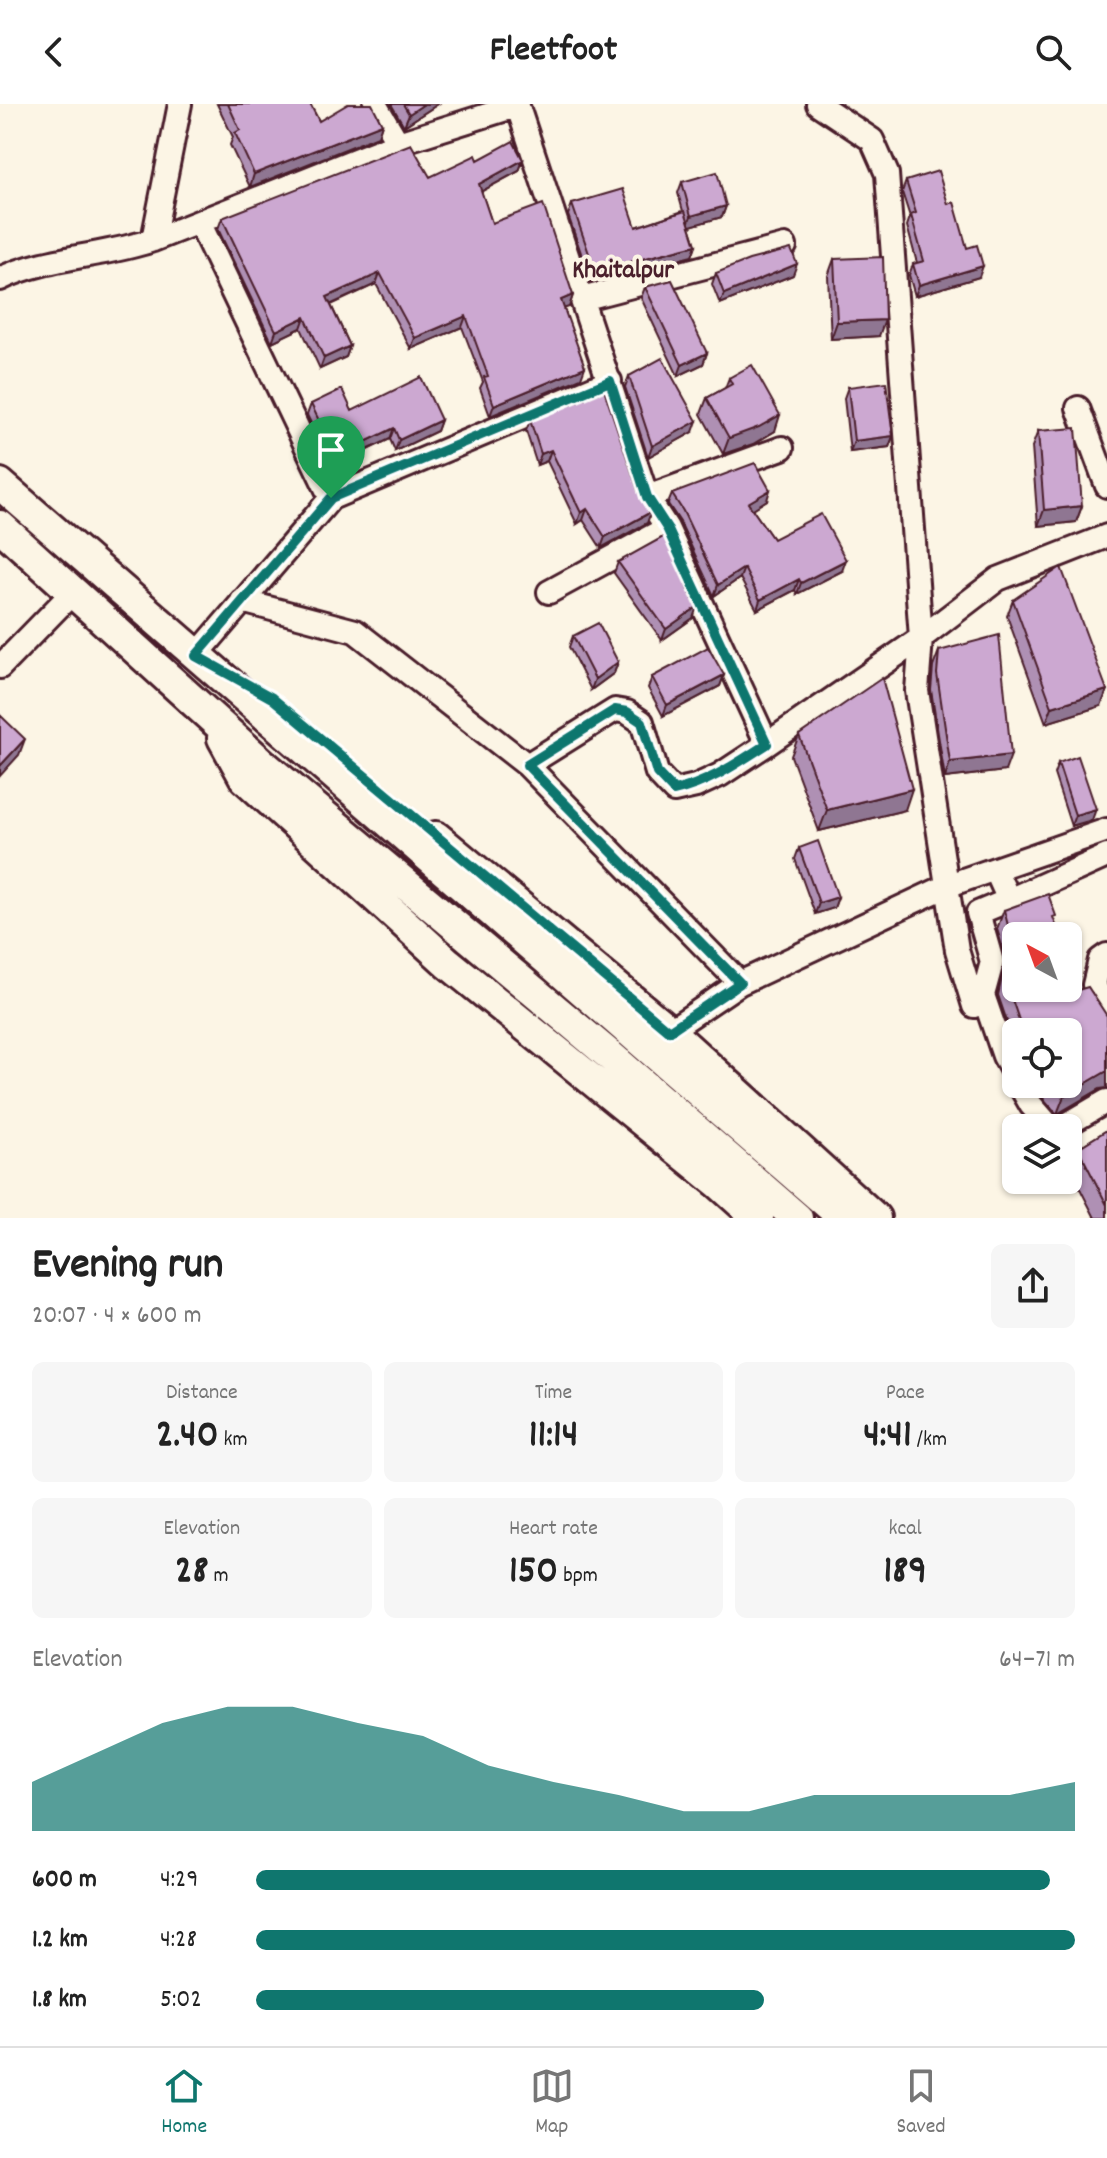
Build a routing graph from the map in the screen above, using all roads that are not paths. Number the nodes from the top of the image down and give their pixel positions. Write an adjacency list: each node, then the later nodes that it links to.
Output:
1 (180, 104): 7 (street)
2 (375, 104): 5 (street)
3 (818, 104): 24 (street)
4 (517, 105): 5 (street); 10 (street)
5 (398, 143): 6 (street)
6 (199, 222): 7 (street); 17 (street)
7 (153, 240): 9 (street)
8 (785, 246): 10 (street)
9 (0, 279)
10 (582, 299): 11 (street)
11 (610, 381): 16 (street); 17 (street)
12 (1078, 408): 15 (street)
13 (782, 448): 16 (street)
14 (0, 484): 25 (street)
15 (1107, 486)
16 (647, 497): 19 (street)
17 (331, 498): 23 (street)
18 (0, 526): 21 (street)
19 (667, 528): 22 (street); 28 (street)
20 (1107, 536): 24 (street)
21 (73, 592): 26 (street); 27 (street)
22 (549, 592)
23 (242, 601): 25 (street); 29 (street)
24 (921, 638): 28 (street); 33 (street)
25 (196, 656): 39 (street); 45 (street)
26 (0, 667)
27 (213, 719): 43 (street); 44 (street)
28 (767, 744): 29 (street)
29 (527, 765): 36 (street)
30 (1107, 830): 32 (street)
31 (1107, 856): 34 (street)
32 (995, 869): 33 (street); 34 (street)
33 (949, 885): 36 (street); 37 (street)
34 (1009, 900): 40 (street)
35 (1107, 955): 38 (street)
36 (740, 983): 39 (street)
37 (974, 1006)
38 (1107, 1011)
39 (669, 1031): 46 (street)
40 (1002, 1050)
41 (1107, 1101): 42 (street)
42 (1082, 1116)
43 (758, 1218)
44 (797, 1218)
45 (844, 1218)
46 (875, 1218)

